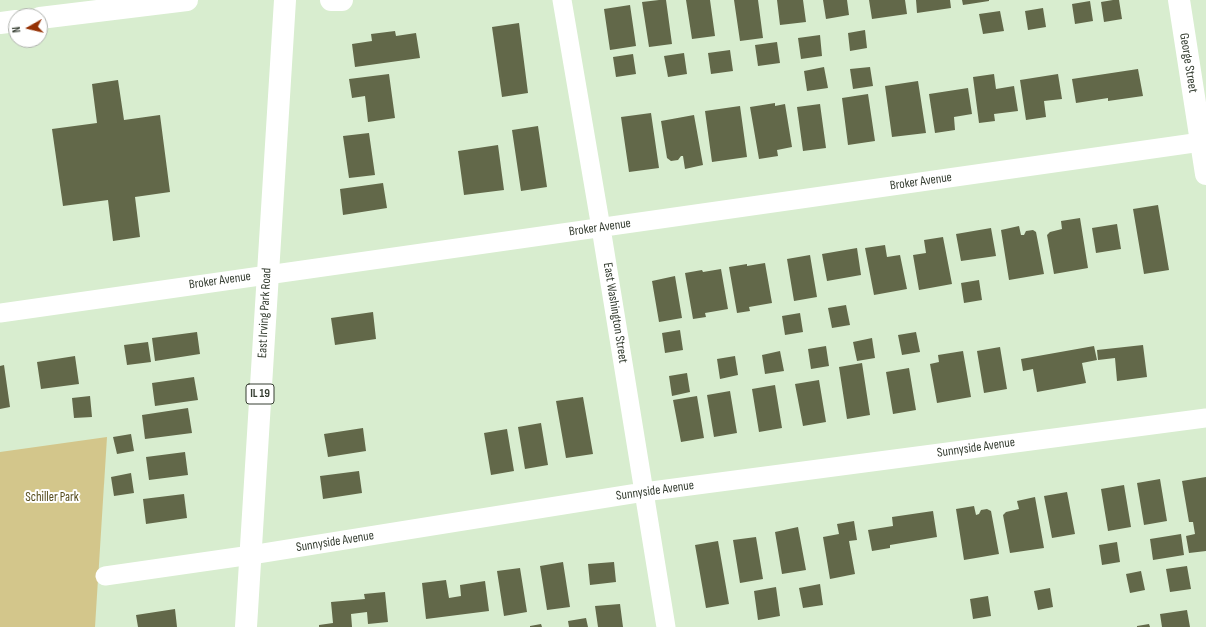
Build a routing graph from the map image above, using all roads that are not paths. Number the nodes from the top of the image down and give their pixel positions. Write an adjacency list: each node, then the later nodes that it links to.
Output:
1 (186, 0): 7 (main road)
2 (285, 0): 12 (main road, East Irving Park Road / IL 19)
3 (331, 0): 4 (main road)
4 (342, 0)
5 (562, 0): 11 (street, East Washington Street)
6 (1179, 0): 8 (main road, George Street)
7 (48, 17)
8 (1198, 79): 9 (main road, George Street)
9 (1200, 142): 10 (main road, George Street); 11 (street, Broker Avenue)
10 (1206, 174)
11 (601, 228): 12 (street, Broker Avenue); 15 (street, East Washington Street)
12 (267, 274): 13 (street, Broker Avenue); 16 (main road, East Irving Park Road / IL 19)
13 (0, 313)
14 (1206, 418): 15 (street, Sunnyside Avenue)
15 (644, 492): 16 (street, Sunnyside Avenue); 19 (street, East Washington Street)
16 (251, 555): 17 (street, Sunnyside Avenue); 18 (main road, East Irving Park Road / IL 19)
17 (105, 576)
18 (246, 627)
19 (666, 627)

